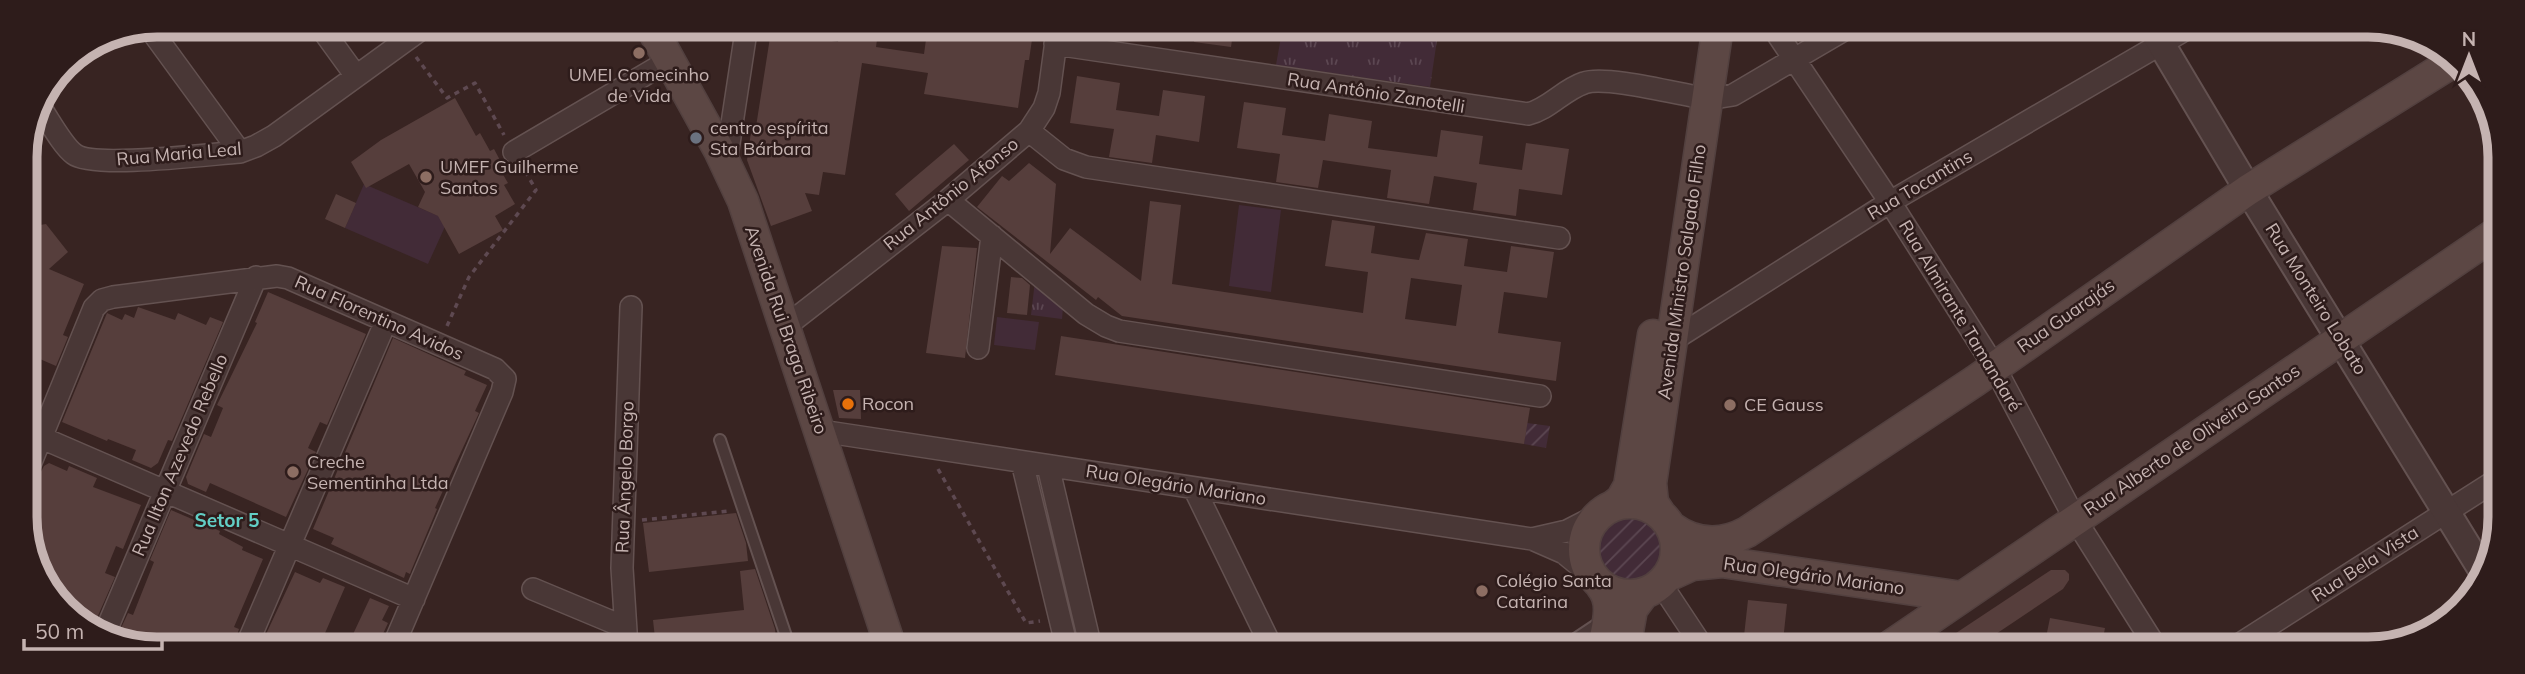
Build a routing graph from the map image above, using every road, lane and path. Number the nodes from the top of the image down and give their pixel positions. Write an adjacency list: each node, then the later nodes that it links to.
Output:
1 (156, 37): 22 (street)
2 (327, 37): 18 (street)
3 (410, 37): 14 (street, Rua Maria Leal)
4 (657, 37): 15 (main road, Avenida Rui Braga Ribeiro)
5 (745, 37): 24 (street)
6 (1056, 37): 21 (street, Rua Antônio Afonso)
7 (1068, 37): 19 (street, Rua Antônio Zanotelli)
8 (1699, 37): 19 (main road, Avenida Ministro Salgado Filho)
9 (1715, 37): 19 (main road, Avenida Ministro Salgado Filho)
10 (1779, 37): 16 (street, Rua Almirante Tamandaré)
11 (1834, 37): 16 (street)
12 (2154, 37): 27 (street, Rua Tocantins)
13 (2158, 37): 25 (street, Rua Monteiro Lobato)
14 (404, 41): 18 (street, Rua Maria Leal); 23 (path)
15 (670, 60): 23 (street); 24 (main road, Avenida Rui Braga Ribeiro)
16 (1794, 61): 19 (street); 27 (street, Rua Almirante Tamandaré)
17 (2434, 74): 25 (main road, Rua Guarajás)
18 (356, 76): 22 (street, Rua Maria Leal)
19 (1698, 97): 36 (main road, Avenida Ministro Salgado Filho)
20 (45, 114): 22 (street, Rua Maria Leal)
21 (1029, 131): 26 (street, Rua Antônio Afonso); 29 (street)
22 (240, 152)
23 (514, 152): 37 (path)
24 (726, 163): 34 (main road, Avenida Rui Braga Ribeiro)
25 (2248, 190): 35 (street, Rua Monteiro Lobato); 39 (main road, Rua Guarajás)
26 (948, 200): 28 (street); 34 (street, Rua Antônio Afonso)
27 (1889, 202): 36 (street, Rua Tocantins); 39 (street, Rua Almirante Tamandaré)
28 (992, 236): 38 (street); 40 (street)
29 (1559, 238)
30 (2488, 239): 35 (main road, Rua Alberto de Oliveira Santos)
31 (256, 277): 33 (street, Rua Florentino Avidos); 41 (street, Rua Florentino Avidos); 50 (street, Rua Ilton Azevedo Rebello)
32 (631, 307): 56 (street, Rua Ângelo Borgo)
33 (386, 321): 37 (street, Rua Florentino Avidos); 59 (street)
34 (786, 326): 42 (main road, Avenida Rui Braga Ribeiro)
35 (2340, 339): 53 (street, Rua Monteiro Lobato); 54 (main road, Rua Alberto de Oliveira Santos)
36 (1662, 341): 52 (main road, Avenida Ministro Salgado Filho); 55 (main road, Avenida Ministro Salgado Filho)
37 (439, 344): 66 (street, Rua Florentino Avidos)
38 (978, 348)
39 (1994, 366): 54 (street, Rua Almirante Tamandaré); 57 (main road, Rua Guarajás)
40 (1540, 396)
41 (37, 428)
42 (821, 431): 45 (street, Rua Olegário Mariano); 73 (main road, Avenida Rui Braga Ribeiro)
43 (37, 435): 50 (street)
44 (720, 440): 51 (lane)
45 (926, 447): 46 (street, Rua Olegário Mariano); 67 (path)
46 (1022, 462): 47 (street, Rua Olegário Mariano); 67 (street)
47 (1048, 466): 49 (street, Rua Olegário Mariano); 75 (street)
48 (2488, 485): 53 (street, Rua Bela Vista)
49 (1194, 488): 58 (street, Rua Olegário Mariano); 76 (street)
50 (165, 491): 59 (street); 68 (street, Rua Ilton Azevedo Rebello)
51 (744, 509): 56 (path); 72 (lane)
52 (1606, 510): 55 (main road); 58 (street, Rua Olegário Mariano); 62 (main road)
53 (2447, 512): 60 (street, Rua Monteiro Lobato); 82 (street, Rua Bela Vista)
54 (2075, 519): 65 (main road, Rua Alberto de Oliveira Santos); 81 (street, Rua Almirante Tamandaré)
55 (1666, 521): 57 (main road, Rua Guarajás); 63 (main road)
56 (623, 522): 71 (street, Rua Ângelo Borgo)
57 (1756, 526): 61 (main road)
58 (1532, 539): 62 (street, Rua Olegário Mariano)
59 (290, 545): 66 (street); 69 (street)
60 (2478, 564)
61 (1758, 568): 63 (main road, Rua Olegário Mariano); 65 (main road, Rua Olegário Mariano)
62 (1596, 580): 63 (main road); 77 (main road)
63 (1657, 585): 78 (main road); 79 (street)
64 (533, 589): 71 (street)
65 (1962, 597): 80 (main road, Rua Alberto de Oliveira Santos)
66 (414, 599): 70 (street)
67 (1059, 617): 74 (street)
68 (107, 626)
69 (250, 637)
70 (397, 637)
71 (625, 637)
72 (786, 637)
73 (887, 637)
74 (1064, 637)
75 (1088, 637)
76 (1267, 637)
77 (1611, 637)
78 (1614, 637)
79 (1695, 637)
80 (1904, 637)
81 (2149, 637)
82 (2251, 637)

